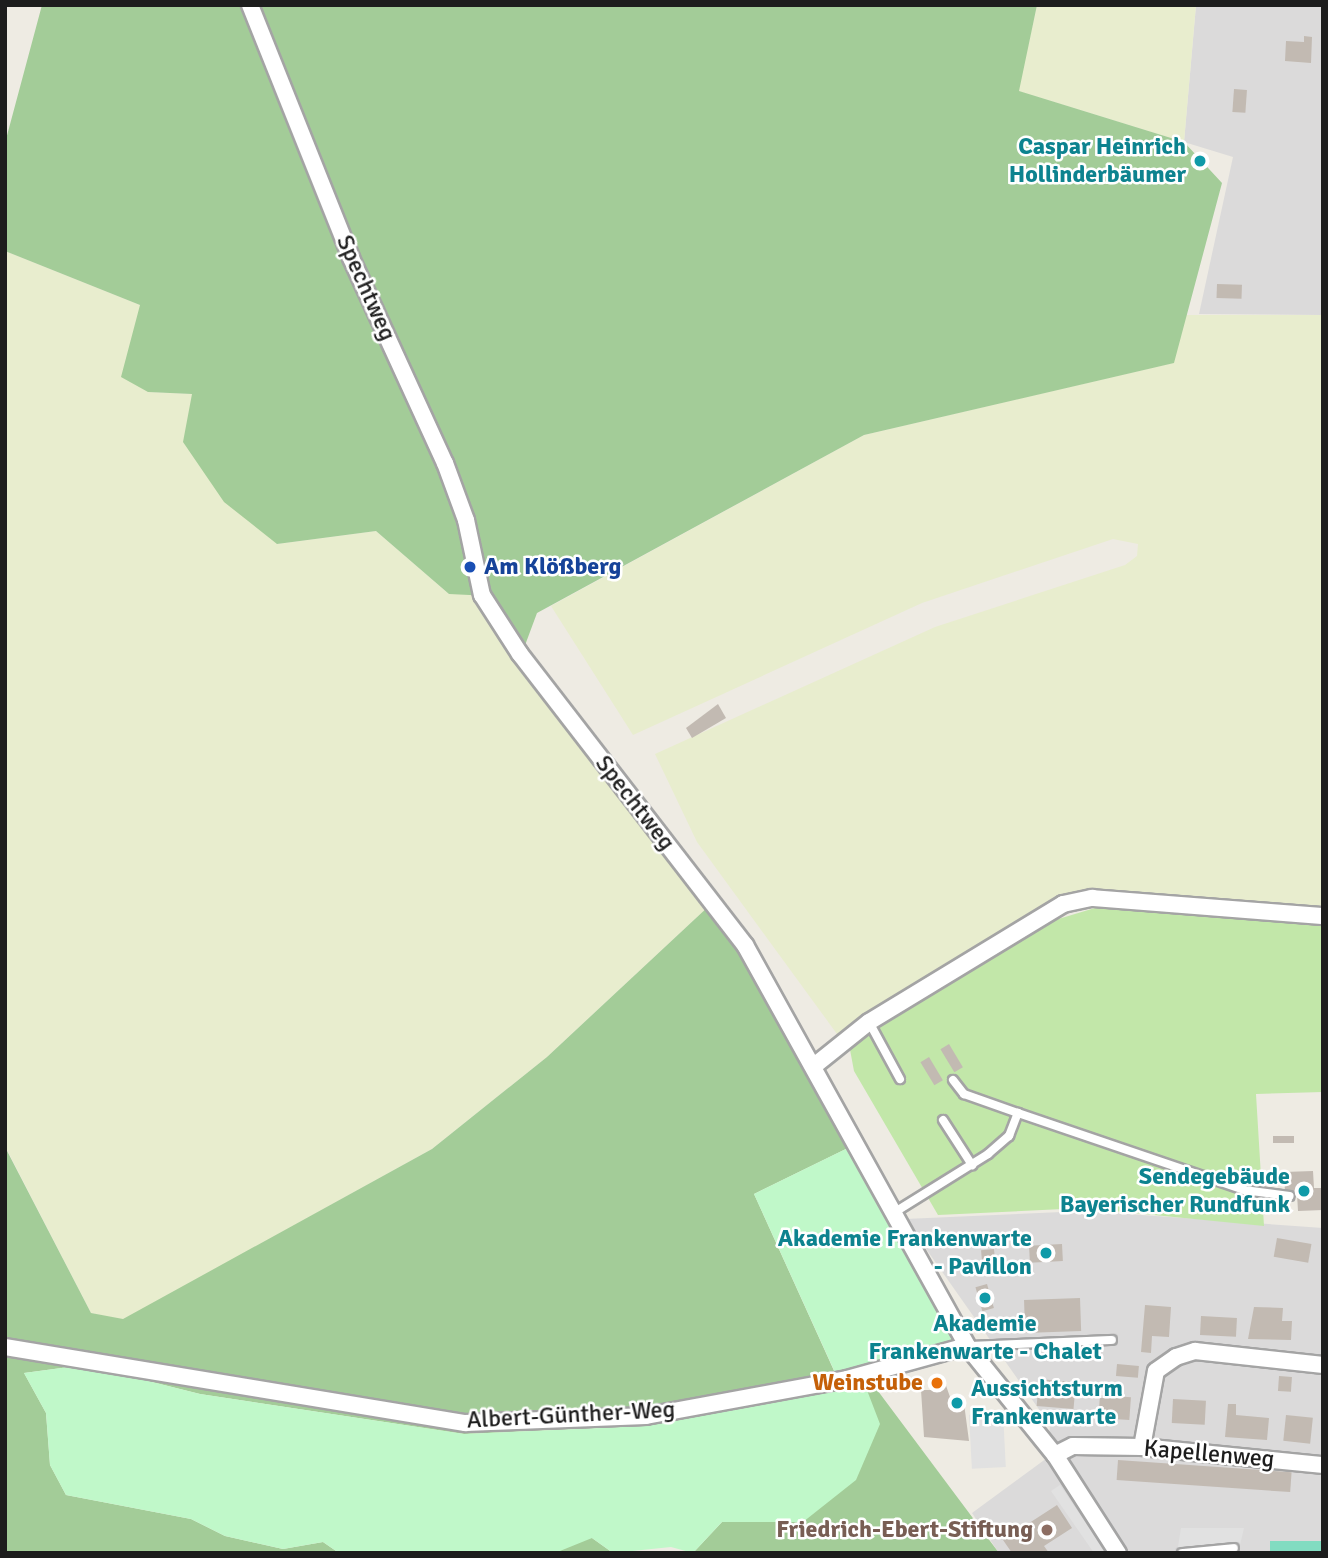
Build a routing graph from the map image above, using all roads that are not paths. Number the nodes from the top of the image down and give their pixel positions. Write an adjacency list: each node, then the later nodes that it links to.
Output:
1 (250, 5): 4 (street, Spechtweg)
2 (1323, 916): 3 (street)
3 (869, 1021): 4 (street); 5 (lane)
4 (814, 1066): 11 (street, Spechtweg)
5 (900, 1079)
6 (953, 1080): 7 (lane)
7 (1018, 1113): 9 (lane); 10 (lane)
8 (943, 1120): 9 (lane)
9 (972, 1165): 11 (lane)
10 (1290, 1196)
11 (895, 1212): 13 (street, Spechtweg)
12 (1112, 1340): 13 (lane)
13 (967, 1346): 14 (street, Albert-Günther-Weg); 17 (street, Spechtweg)
14 (5, 1347)
15 (1323, 1365): 16 (street)
16 (1142, 1447): 17 (street, Kapellenweg); 18 (street, Kapellenweg)
17 (1055, 1455): 20 (street, Spechtweg)
18 (1323, 1465)
19 (1234, 1549): 21 (lane)
20 (1118, 1553)
21 (1182, 1553)

